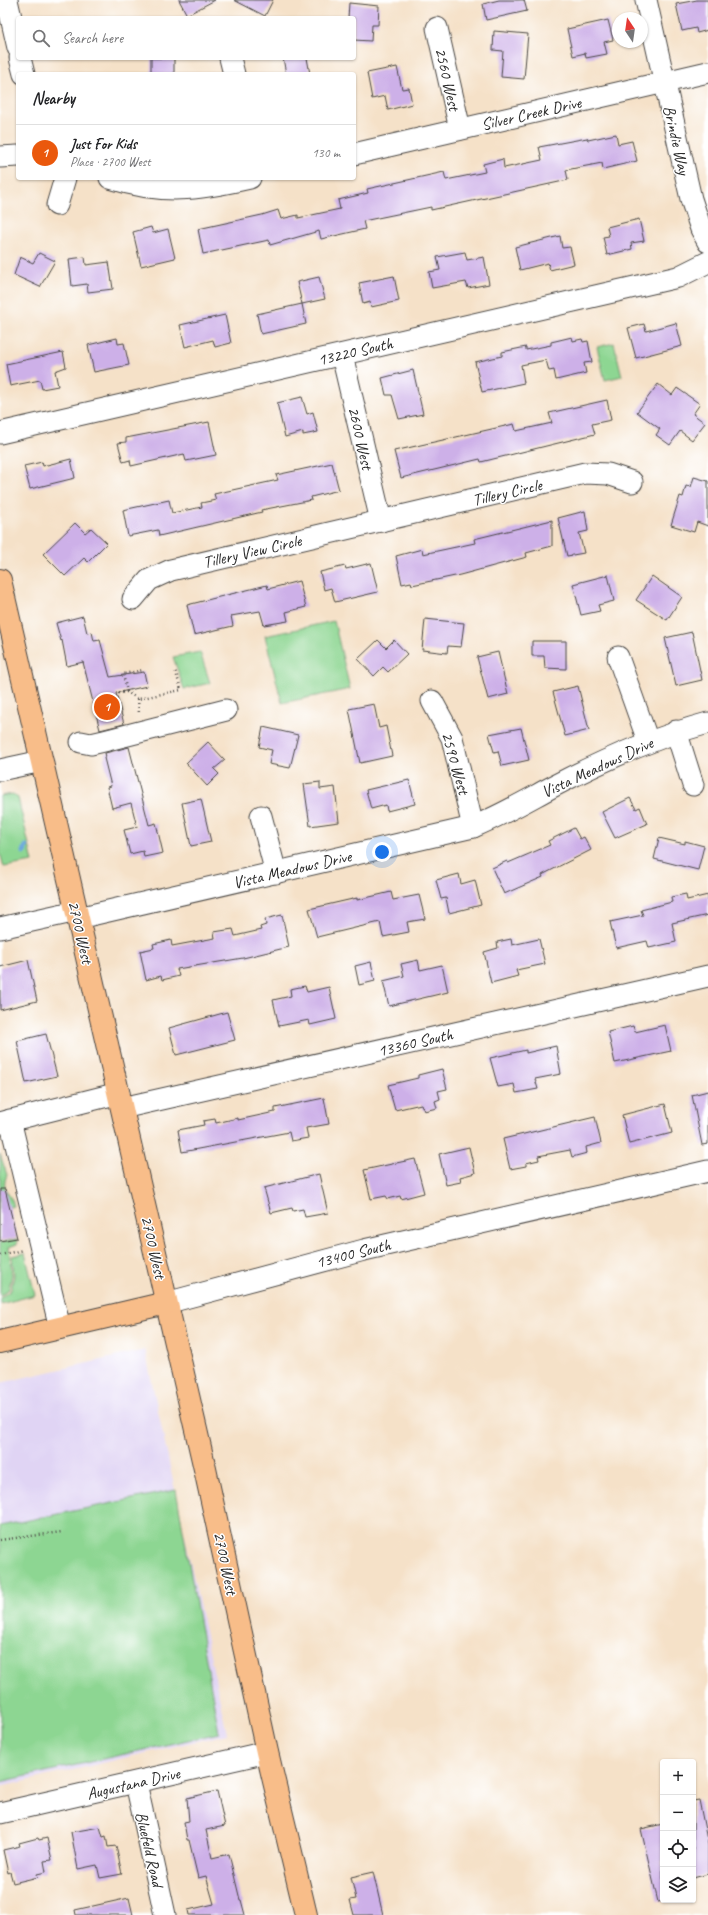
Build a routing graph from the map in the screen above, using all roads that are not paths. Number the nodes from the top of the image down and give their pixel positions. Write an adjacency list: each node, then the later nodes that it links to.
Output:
1 (7, 0): 4 (street)
2 (646, 0): 10 (street, Brindie Way)
3 (437, 28): 11 (street, 2560 West)
4 (16, 39)
5 (20, 60): 7 (street)
6 (230, 60): 8 (street)
7 (24, 72)
8 (234, 72)
9 (708, 72): 10 (street, Silver Creek Drive)
10 (664, 83): 11 (street, Silver Creek Drive); 19 (street, Brindie Way)
11 (460, 129): 12 (street, Silver Creek Drive)
12 (356, 154)
13 (16, 156): 14 (street)
14 (0, 157)
15 (63, 180): 18 (street)
16 (118, 180): 17 (street)
17 (241, 180)
18 (57, 205)
19 (708, 242)
20 (708, 262): 21 (street, 13220 South)
21 (342, 354): 22 (street, 13220 South); 24 (street, 2600 West)
22 (0, 433)
23 (632, 482): 24 (street, Tillery Circle)
24 (381, 521): 26 (street, Tillery View Circle)
25 (0, 580): 34 (main road, 2700 West)
26 (133, 599)
27 (618, 657): 32 (street)
28 (432, 702): 38 (street, 2590 West)
29 (226, 710): 33 (street)
30 (708, 723): 31 (street, Vista Meadows Drive)
31 (676, 732): 32 (street, Vista Meadows Drive); 36 (street, Vista Meadows Drive)
32 (648, 741): 38 (street, Vista Meadows Drive)
33 (81, 742)
34 (42, 761): 35 (street); 40 (main road, 2700 West)
35 (0, 770)
36 (693, 785)
37 (261, 816): 39 (street)
38 (473, 827): 39 (street, Vista Meadows Drive)
39 (276, 873): 40 (street, Vista Meadows Drive)
40 (77, 915): 41 (street, Vista Meadows Drive); 43 (main road, 2700 West)
41 (0, 928)
42 (708, 976): 43 (street, 13360 South)
43 (120, 1100): 44 (street, 13360 South); 46 (main road, 2700 West)
44 (5, 1121): 47 (street)
45 (708, 1172): 46 (street, 13400 South)
46 (166, 1303): 47 (main road, 13400 South); 49 (main road, 2700 West)
47 (60, 1328): 48 (main road, 13400 South)
48 (0, 1342)
49 (267, 1752): 50 (street, Augustana Drive); 53 (main road, 2700 West)
50 (136, 1783): 51 (street, Augustana Drive); 52 (street, Bluefeld Road)
51 (0, 1813)
52 (165, 1915)
53 (306, 1915)

